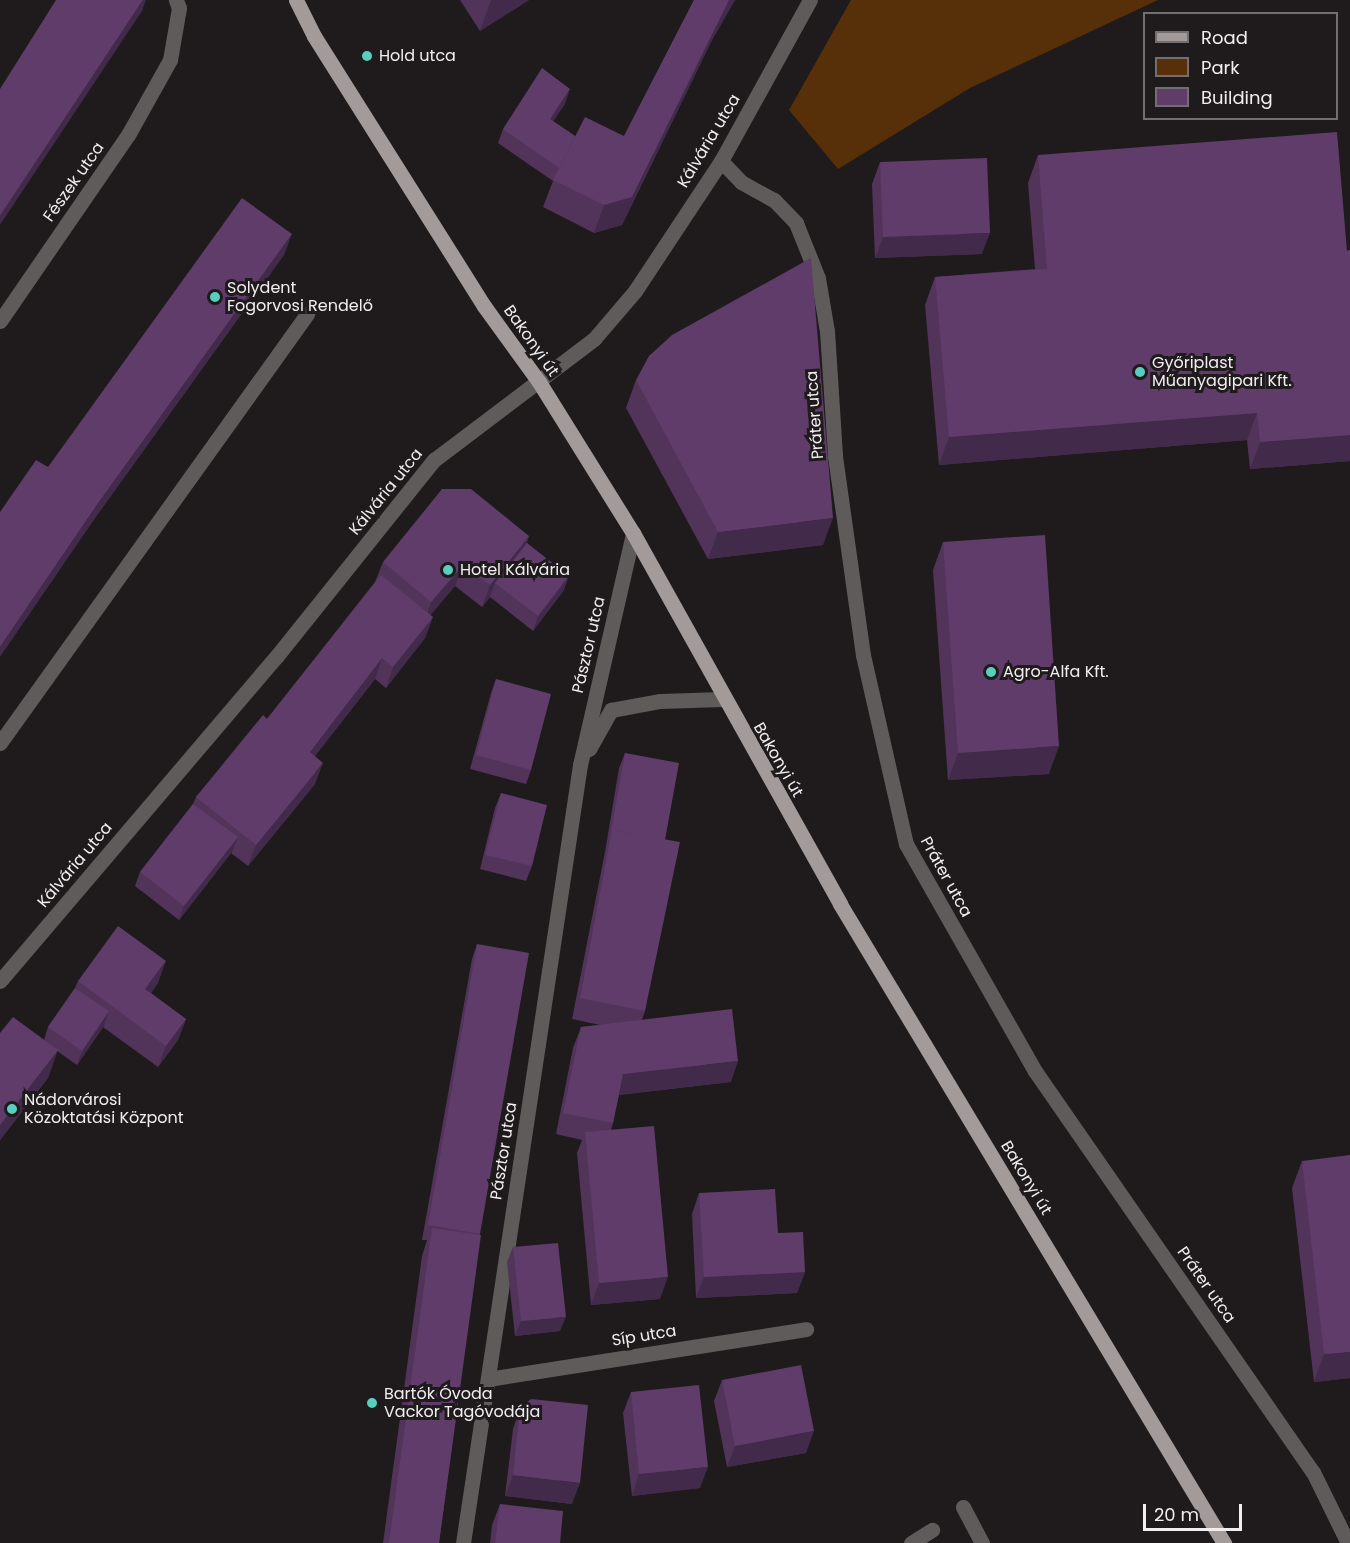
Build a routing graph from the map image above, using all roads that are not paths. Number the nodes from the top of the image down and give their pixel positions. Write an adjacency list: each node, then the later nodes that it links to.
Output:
1 (176, 0): 6 (street, Fészek utca)
2 (296, 0): 7 (main road, Bakonyi út)
3 (810, 0): 4 (street, Kálvária utca)
4 (721, 161): 7 (street, Kálvária utca); 21 (street, Práter utca)
5 (307, 314): 10 (street)
6 (0, 321)
7 (539, 382): 8 (main road, Bakonyi út); 12 (street, Kálvária utca)
8 (633, 533): 9 (main road, Bakonyi út); 11 (street, Pásztor utca)
9 (722, 699): 11 (street, Pásztor utca); 20 (main road, Bakonyi út)
10 (0, 743)
11 (580, 765): 14 (street, Pásztor utca)
12 (0, 981)
13 (806, 1329): 14 (street, Síp utca)
14 (488, 1379): 17 (street, Pásztor utca)
15 (963, 1507): 19 (street)
16 (932, 1530): 18 (street)
17 (463, 1543)
18 (911, 1543)
19 (982, 1543)
20 (1224, 1543)
21 (1348, 1543)

